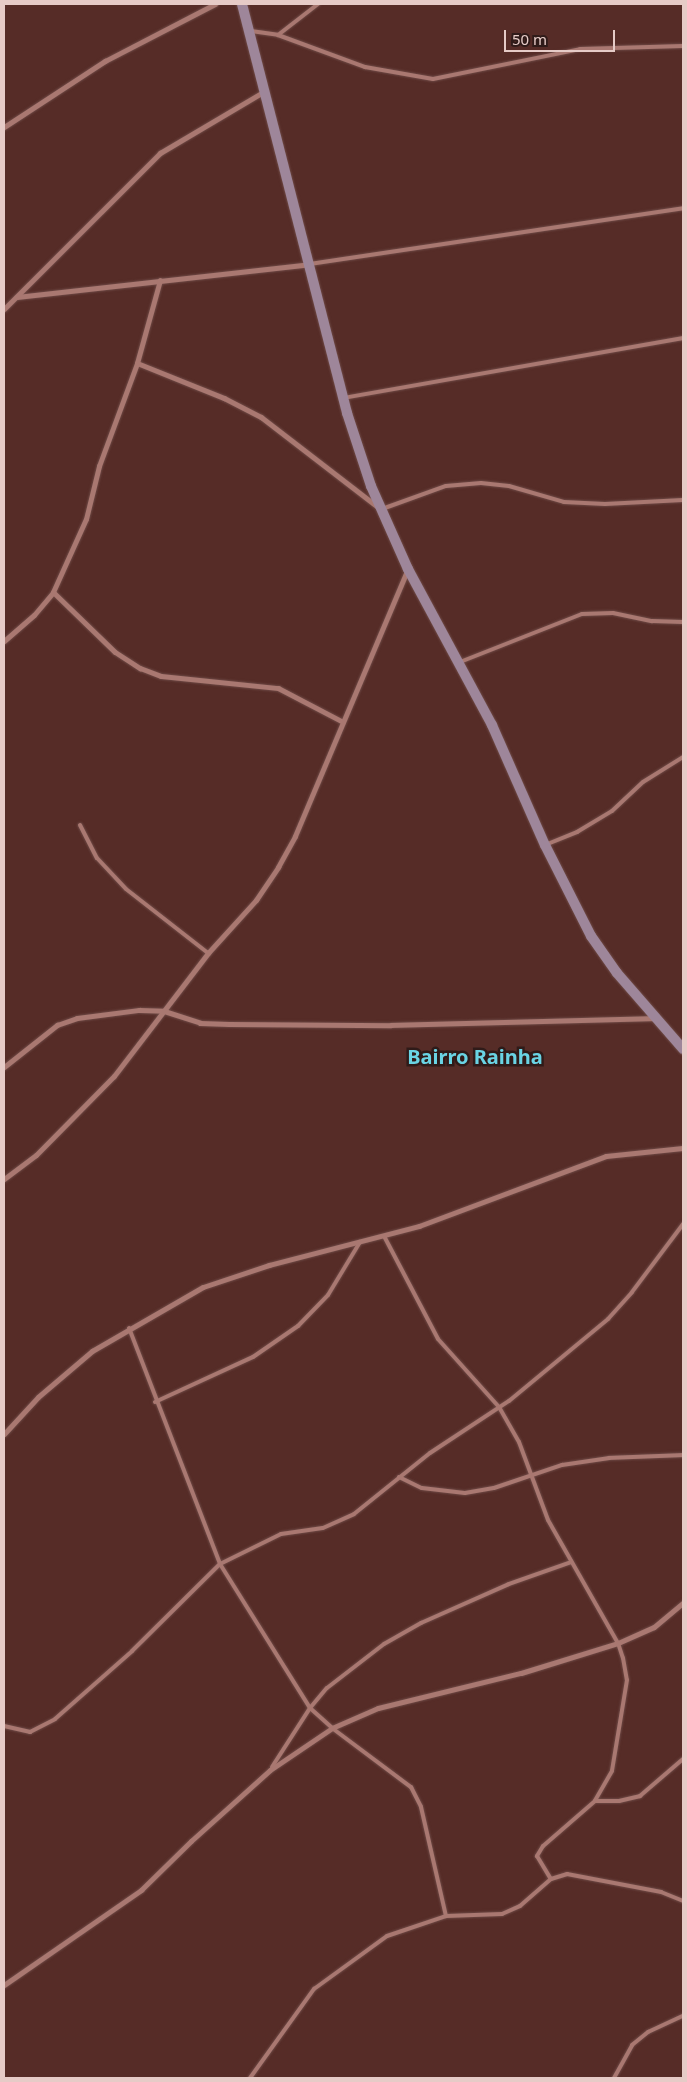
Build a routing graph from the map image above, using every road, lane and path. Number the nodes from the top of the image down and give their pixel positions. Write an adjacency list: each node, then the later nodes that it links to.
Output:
1 (215, 4): 8 (street)
2 (242, 4): 4 (street)
3 (318, 4): 5 (lane)
4 (248, 30): 5 (lane); 7 (street)
5 (278, 35): 6 (lane)
6 (683, 46)
7 (263, 92): 10 (street); 12 (street)
8 (4, 127)
9 (683, 208): 10 (lane)
10 (310, 264): 11 (street); 16 (street)
11 (160, 280): 12 (street); 15 (street)
12 (17, 297): 13 (street)
13 (4, 309)
14 (683, 338): 16 (lane)
15 (137, 363): 18 (street); 20 (street)
16 (343, 398): 18 (street)
17 (683, 500): 18 (lane)
18 (382, 510): 19 (street)
19 (408, 569): 23 (street); 24 (street)
20 (53, 592): 22 (street); 24 (street)
21 (683, 622): 23 (lane)
22 (4, 641)
23 (458, 662): 27 (street)
24 (341, 721): 28 (street)
25 (683, 757): 27 (lane)
26 (80, 825): 28 (lane)
27 (545, 844): 30 (street)
28 (208, 953): 29 (street)
29 (164, 1011): 30 (street); 32 (street); 34 (street)
30 (657, 1018): 31 (street)
31 (682, 1044)
32 (4, 1067)
33 (683, 1148): 36 (street)
34 (4, 1179)
35 (683, 1224): 40 (lane)
36 (384, 1236): 37 (street); 40 (lane)
37 (360, 1242): 38 (street); 39 (lane)
38 (129, 1328): 39 (lane); 41 (street)
39 (155, 1402): 46 (lane)
40 (499, 1407): 43 (lane); 44 (lane)
41 (4, 1434)
42 (683, 1455): 43 (lane)
43 (532, 1476): 44 (lane); 45 (lane)
44 (399, 1477): 46 (lane)
45 (571, 1562): 48 (lane); 49 (lane)
46 (220, 1564): 49 (lane); 50 (lane)
47 (683, 1603): 48 (street)
48 (618, 1643): 51 (street); 54 (lane)
49 (310, 1708): 51 (lane); 53 (lane)
50 (4, 1726)
51 (332, 1728): 53 (street); 57 (lane)
52 (683, 1759): 54 (lane)
53 (270, 1770): 58 (street)
54 (595, 1801): 55 (lane)
55 (551, 1879): 56 (lane); 57 (lane)
56 (683, 1900)
57 (446, 1916): 60 (lane)
58 (4, 1985)
59 (683, 2016): 61 (lane)
60 (250, 2078)
61 (614, 2078)

